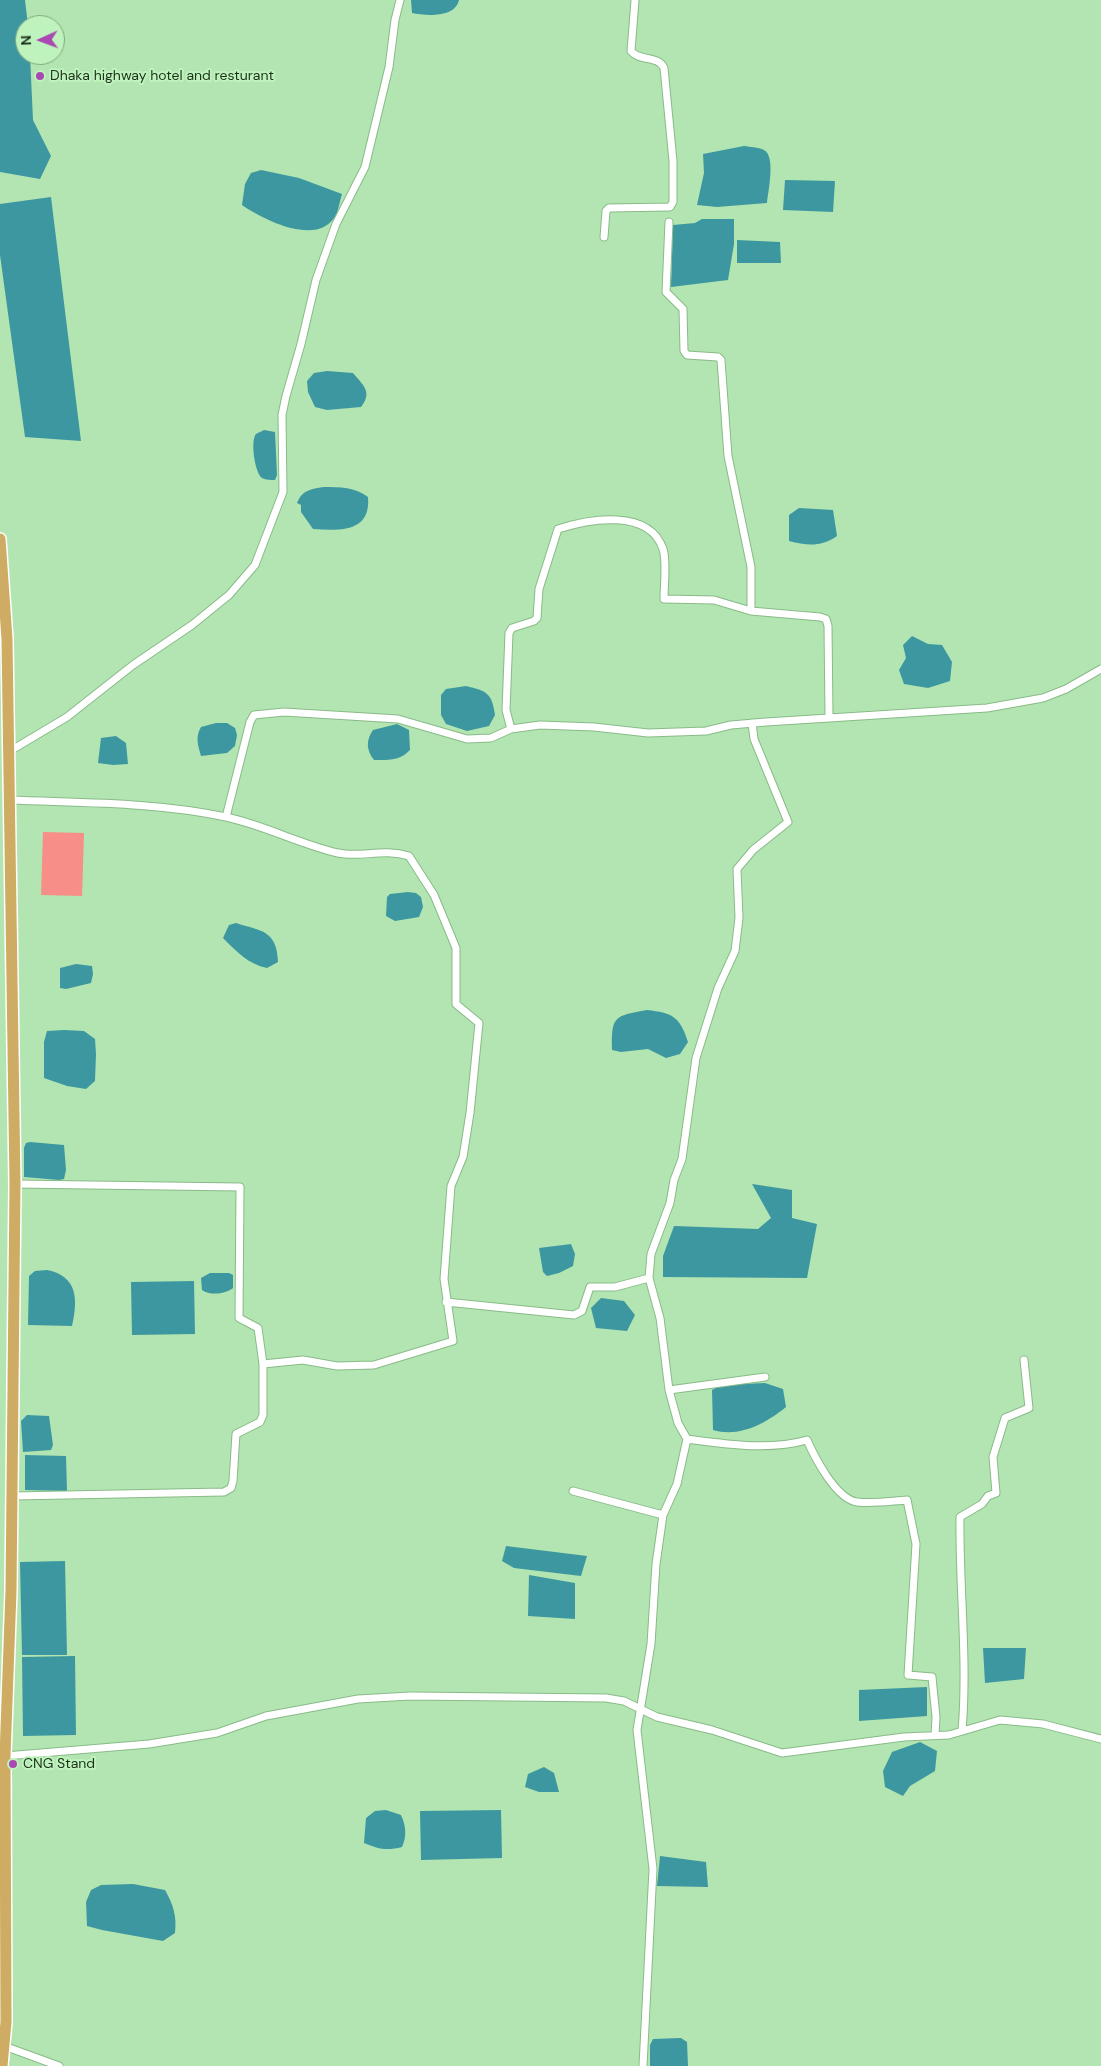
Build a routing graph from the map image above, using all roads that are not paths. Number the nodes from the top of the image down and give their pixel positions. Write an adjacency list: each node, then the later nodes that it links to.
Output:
1 (400, 0): 11 (street)
2 (635, 0): 4 (street)
3 (669, 222): 6 (street)
4 (604, 237)
5 (0, 539): 11 (highway)
6 (752, 612): 8 (street); 10 (street)
7 (1101, 669): 8 (street)
8 (829, 717): 9 (street)
9 (752, 723): 10 (street); 16 (street)
10 (511, 729): 14 (street)
11 (10, 750): 12 (highway)
12 (5, 777): 13 (highway)
13 (6, 800): 14 (street); 15 (highway)
14 (226, 817): 17 (street)
15 (16, 1184): 19 (street); 24 (highway)
16 (649, 1278): 17 (street); 21 (street)
17 (446, 1302): 19 (street)
18 (1024, 1360): 27 (street)
19 (263, 1364): 24 (street)
20 (765, 1376): 21 (street)
21 (669, 1390): 22 (street)
22 (687, 1439): 25 (street); 28 (street)
23 (573, 1491): 25 (street)
24 (12, 1496): 30 (highway)
25 (664, 1515): 26 (street)
26 (640, 1710): 28 (street); 30 (street); 35 (street)
27 (962, 1731): 28 (street); 29 (street)
28 (935, 1735)
29 (1101, 1739)
30 (5, 1756): 31 (highway)
31 (3, 1860): 32 (highway)
32 (4, 2046): 33 (highway); 34 (street)
33 (2, 2066)
34 (59, 2066)
35 (643, 2066)

